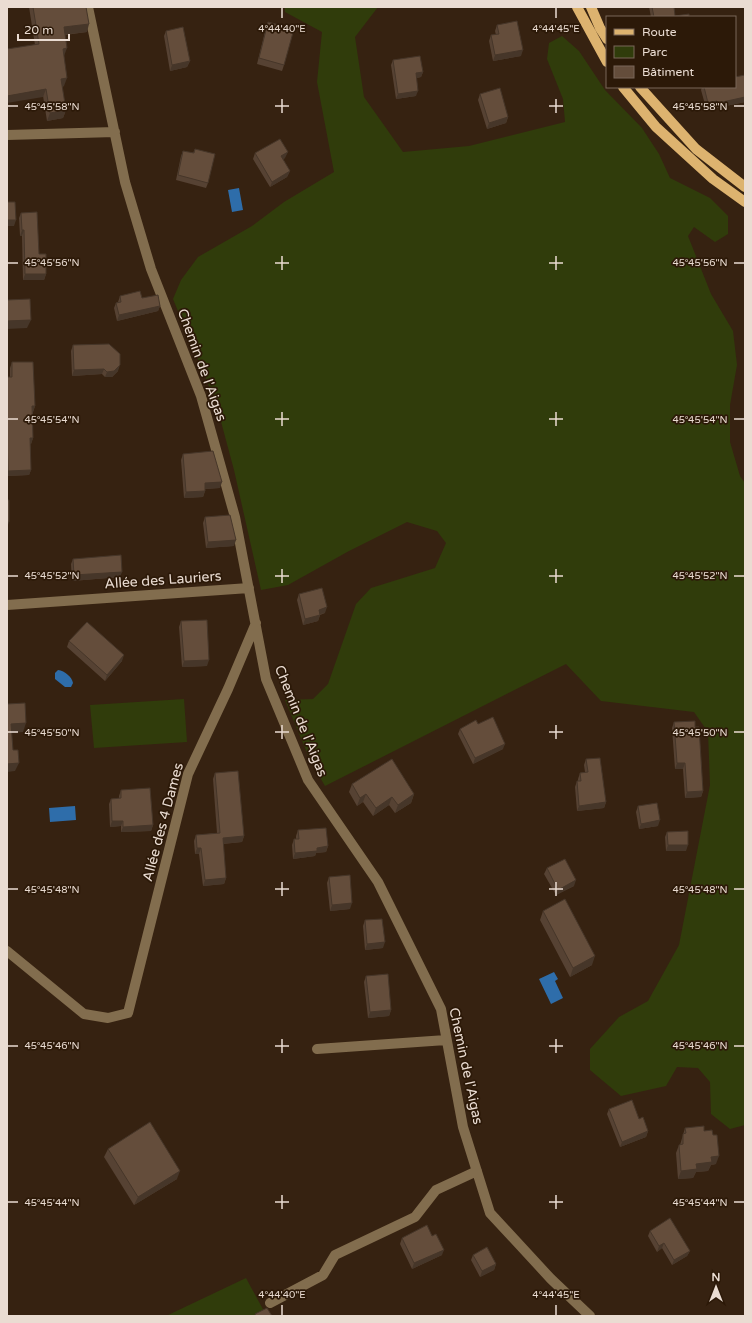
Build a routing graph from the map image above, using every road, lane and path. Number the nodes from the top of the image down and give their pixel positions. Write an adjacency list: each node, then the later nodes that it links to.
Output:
1 (88, 7): 8 (street, Chemin de l'Aigas)
2 (577, 7): 5 (main road)
3 (591, 7): 4 (main road)
4 (606, 37)
5 (606, 60)
6 (624, 88): 11 (main road)
7 (641, 88): 10 (main road)
8 (115, 132): 9 (street); 12 (street, Chemin de l'Aigas)
9 (7, 135)
10 (745, 187)
11 (745, 202)
12 (249, 588): 13 (street, Allée des Lauriers); 14 (street, Chemin de l'Aigas)
13 (7, 605)
14 (256, 623): 15 (street, Allée des 4 Dames); 16 (street, Chemin de l'Aigas)
15 (7, 951)
16 (446, 1040): 17 (street); 18 (street, Chemin de l'Aigas)
17 (317, 1049)
18 (477, 1171): 19 (street); 20 (street, Chemin de l'Aigas)
19 (270, 1303)
20 (590, 1316)

